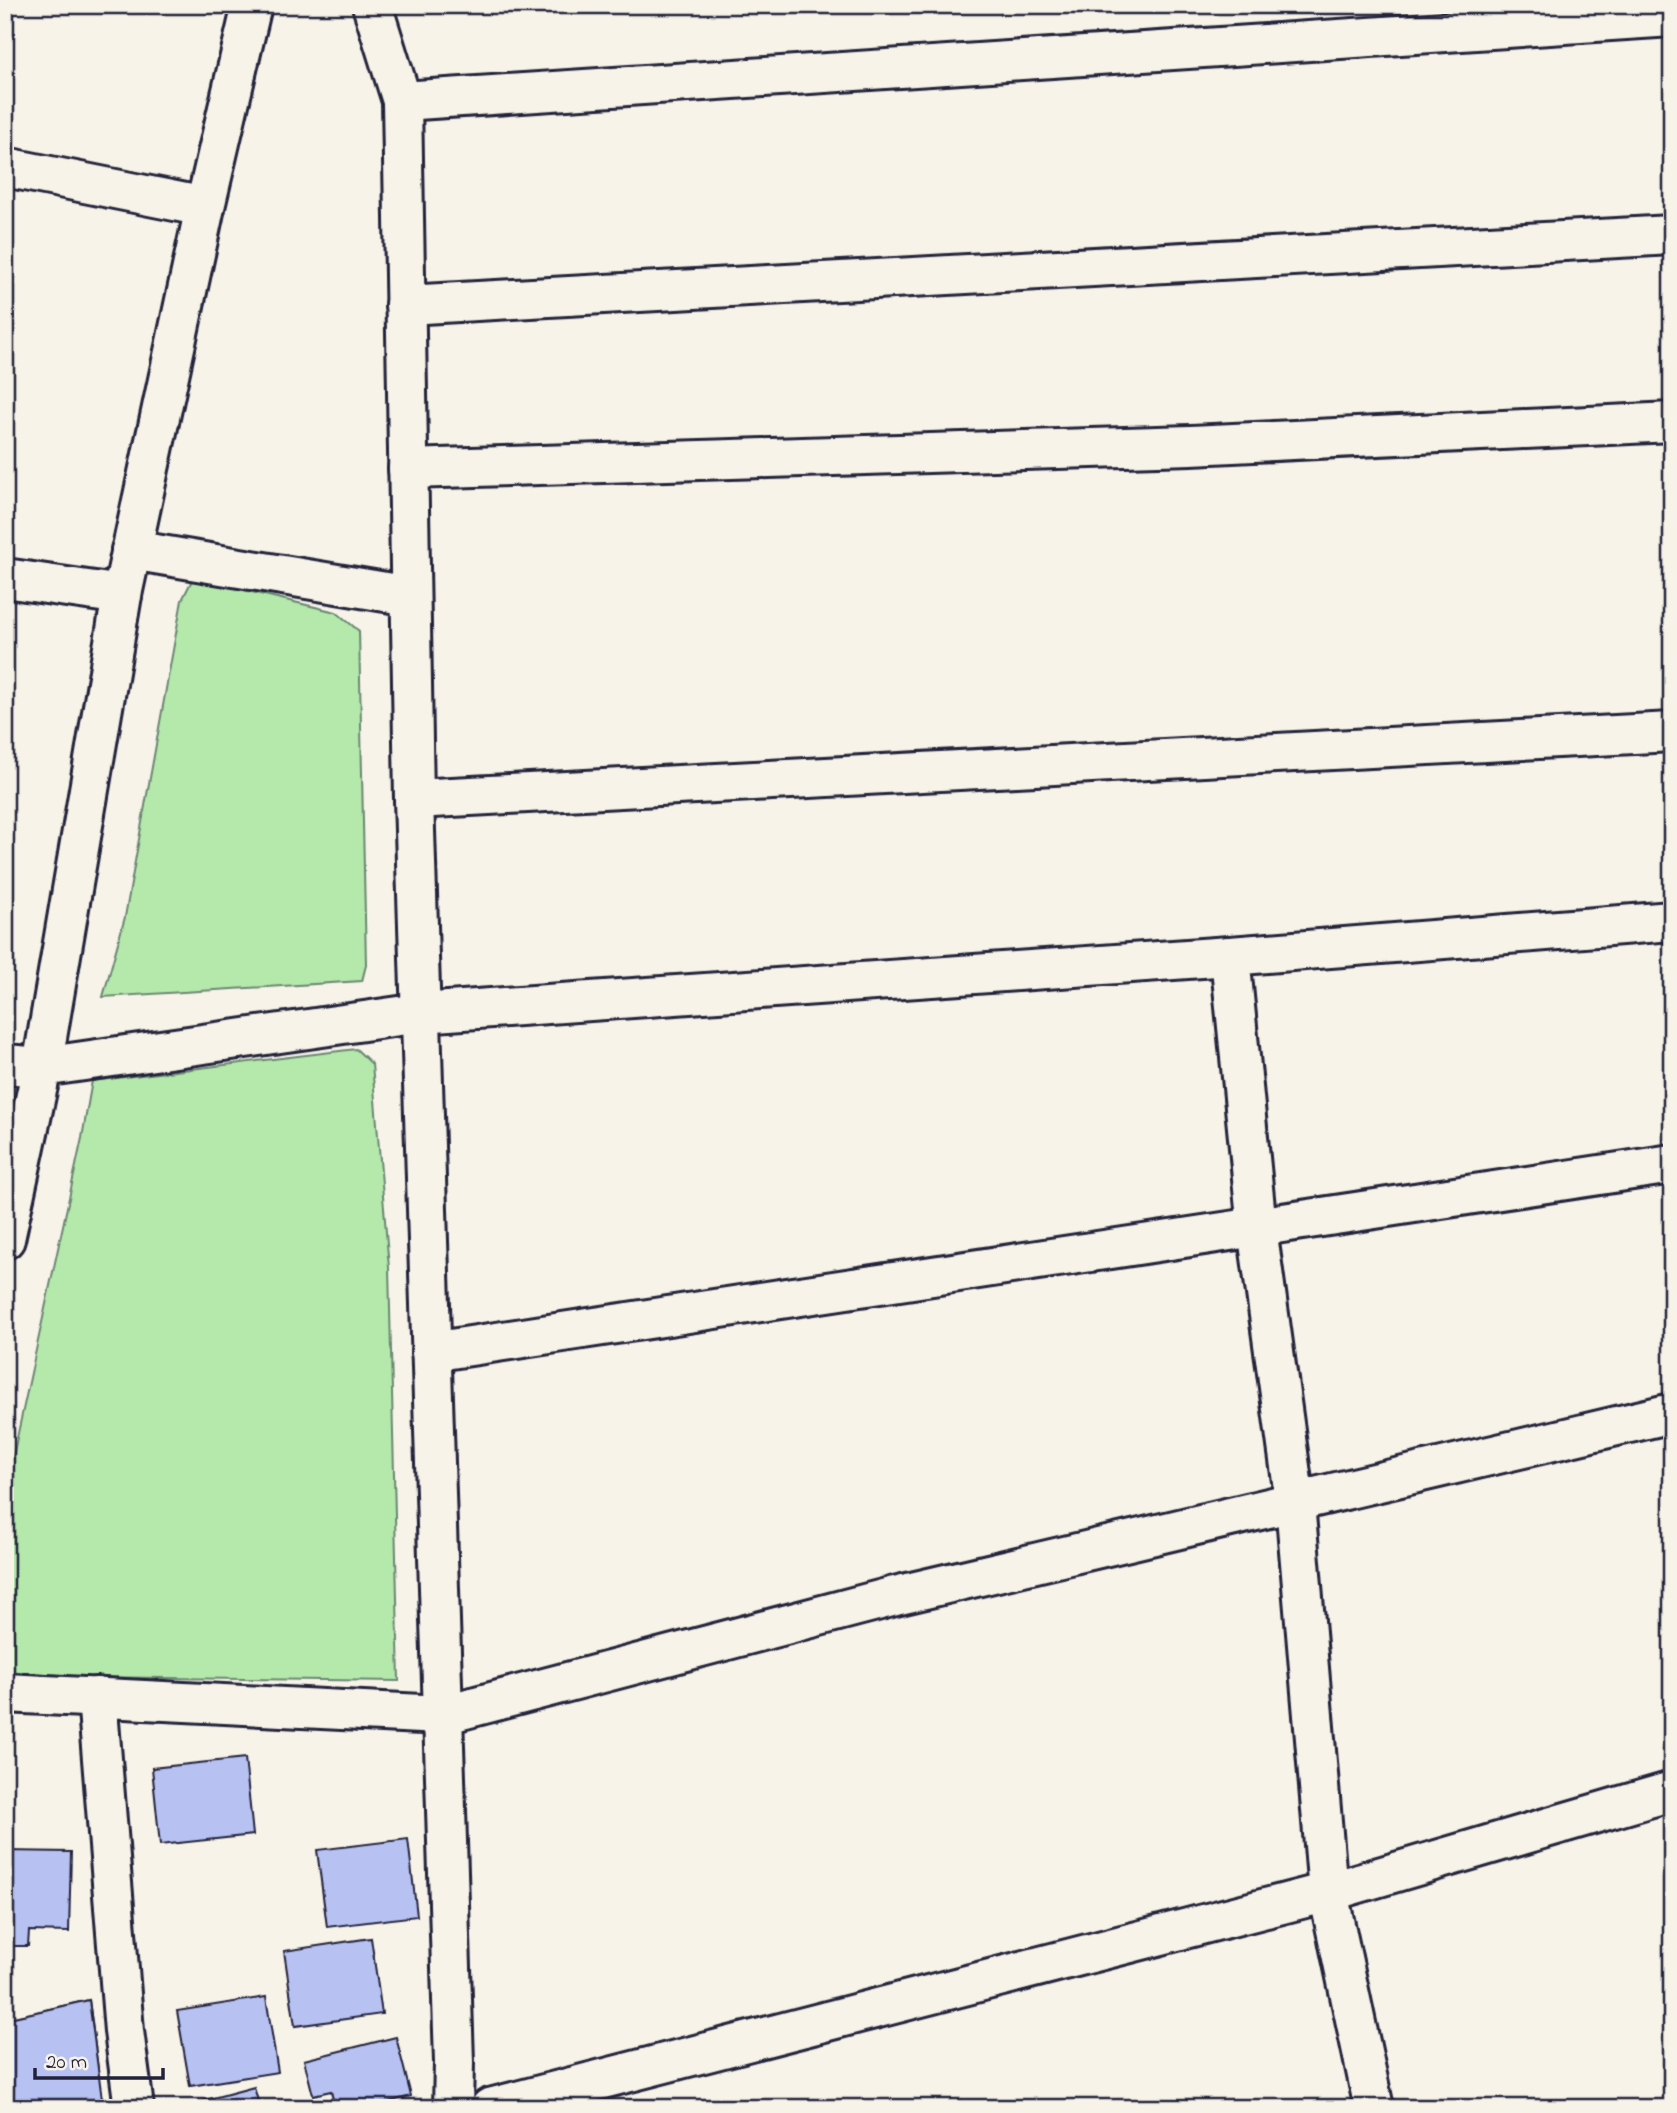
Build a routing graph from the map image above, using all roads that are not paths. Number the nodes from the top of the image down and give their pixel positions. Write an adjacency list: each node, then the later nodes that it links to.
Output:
1 (251, 5): 6 (street)
2 (372, 5): 4 (street)
3 (1672, 17): 4 (street)
4 (402, 101): 8 (street)
5 (5, 167): 6 (street)
6 (205, 207): 11 (street)
7 (1672, 235): 8 (street)
8 (405, 305): 10 (street)
9 (1672, 422): 10 (street)
10 (408, 469): 14 (street)
11 (131, 550): 13 (street); 14 (street)
12 (5, 578): 13 (street)
13 (122, 595): 20 (street)
14 (410, 596): 16 (street)
15 (1672, 732): 16 (street)
16 (414, 799): 19 (street)
17 (1672, 921): 18 (street)
18 (1230, 956): 19 (street); 22 (street)
19 (420, 1013): 20 (street); 24 (street)
20 (24, 1066): 23 (street)
21 (1672, 1164): 22 (street)
22 (1257, 1228): 24 (street); 26 (street)
23 (6, 1236)
24 (431, 1352): 29 (street)
25 (1672, 1413): 26 (street)
26 (1295, 1503): 29 (street); 31 (street)
27 (5, 1693): 28 (street)
28 (97, 1697): 29 (street); 32 (street)
29 (442, 1715): 33 (street)
30 (1672, 1791): 31 (street)
31 (1328, 1892): 34 (street); 35 (street)
32 (134, 2108)
33 (453, 2108)
34 (490, 2108)
35 (1374, 2108)

